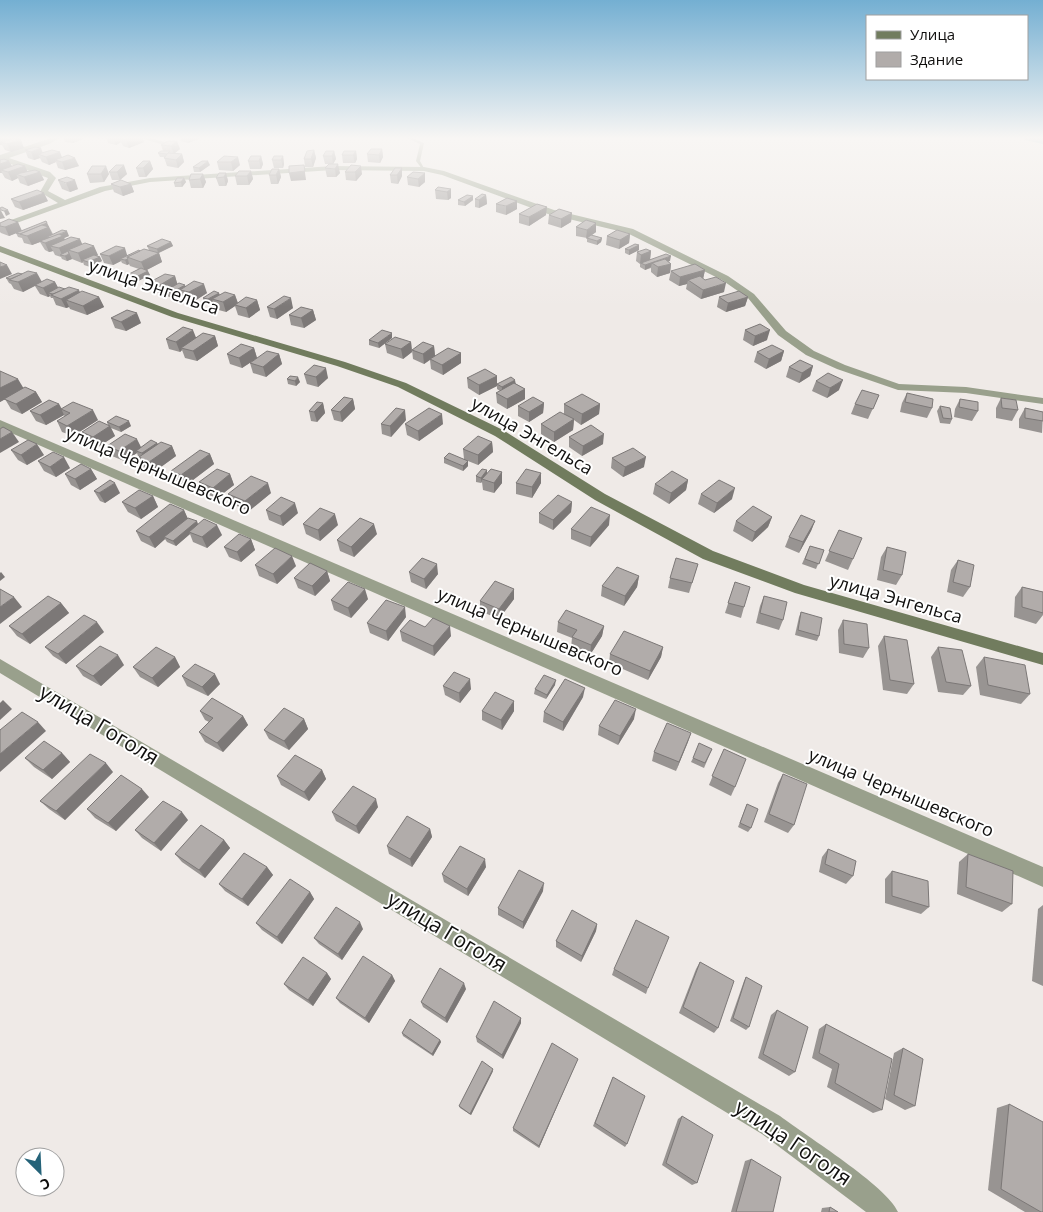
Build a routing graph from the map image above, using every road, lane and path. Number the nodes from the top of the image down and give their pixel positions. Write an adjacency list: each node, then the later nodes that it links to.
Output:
1 (47, 194): 4 (street)
2 (90, 194): 4 (street)
3 (502, 194): 7 (street)
4 (64, 203): 5 (street)
5 (0, 227)
6 (0, 249): 9 (street, улица Энгельса)
7 (1043, 401)
8 (0, 424): 11 (street, улица Чернышевского)
9 (1043, 659)
10 (0, 665): 12 (street, улица Гоголя)
11 (1043, 877)
12 (885, 1212)

